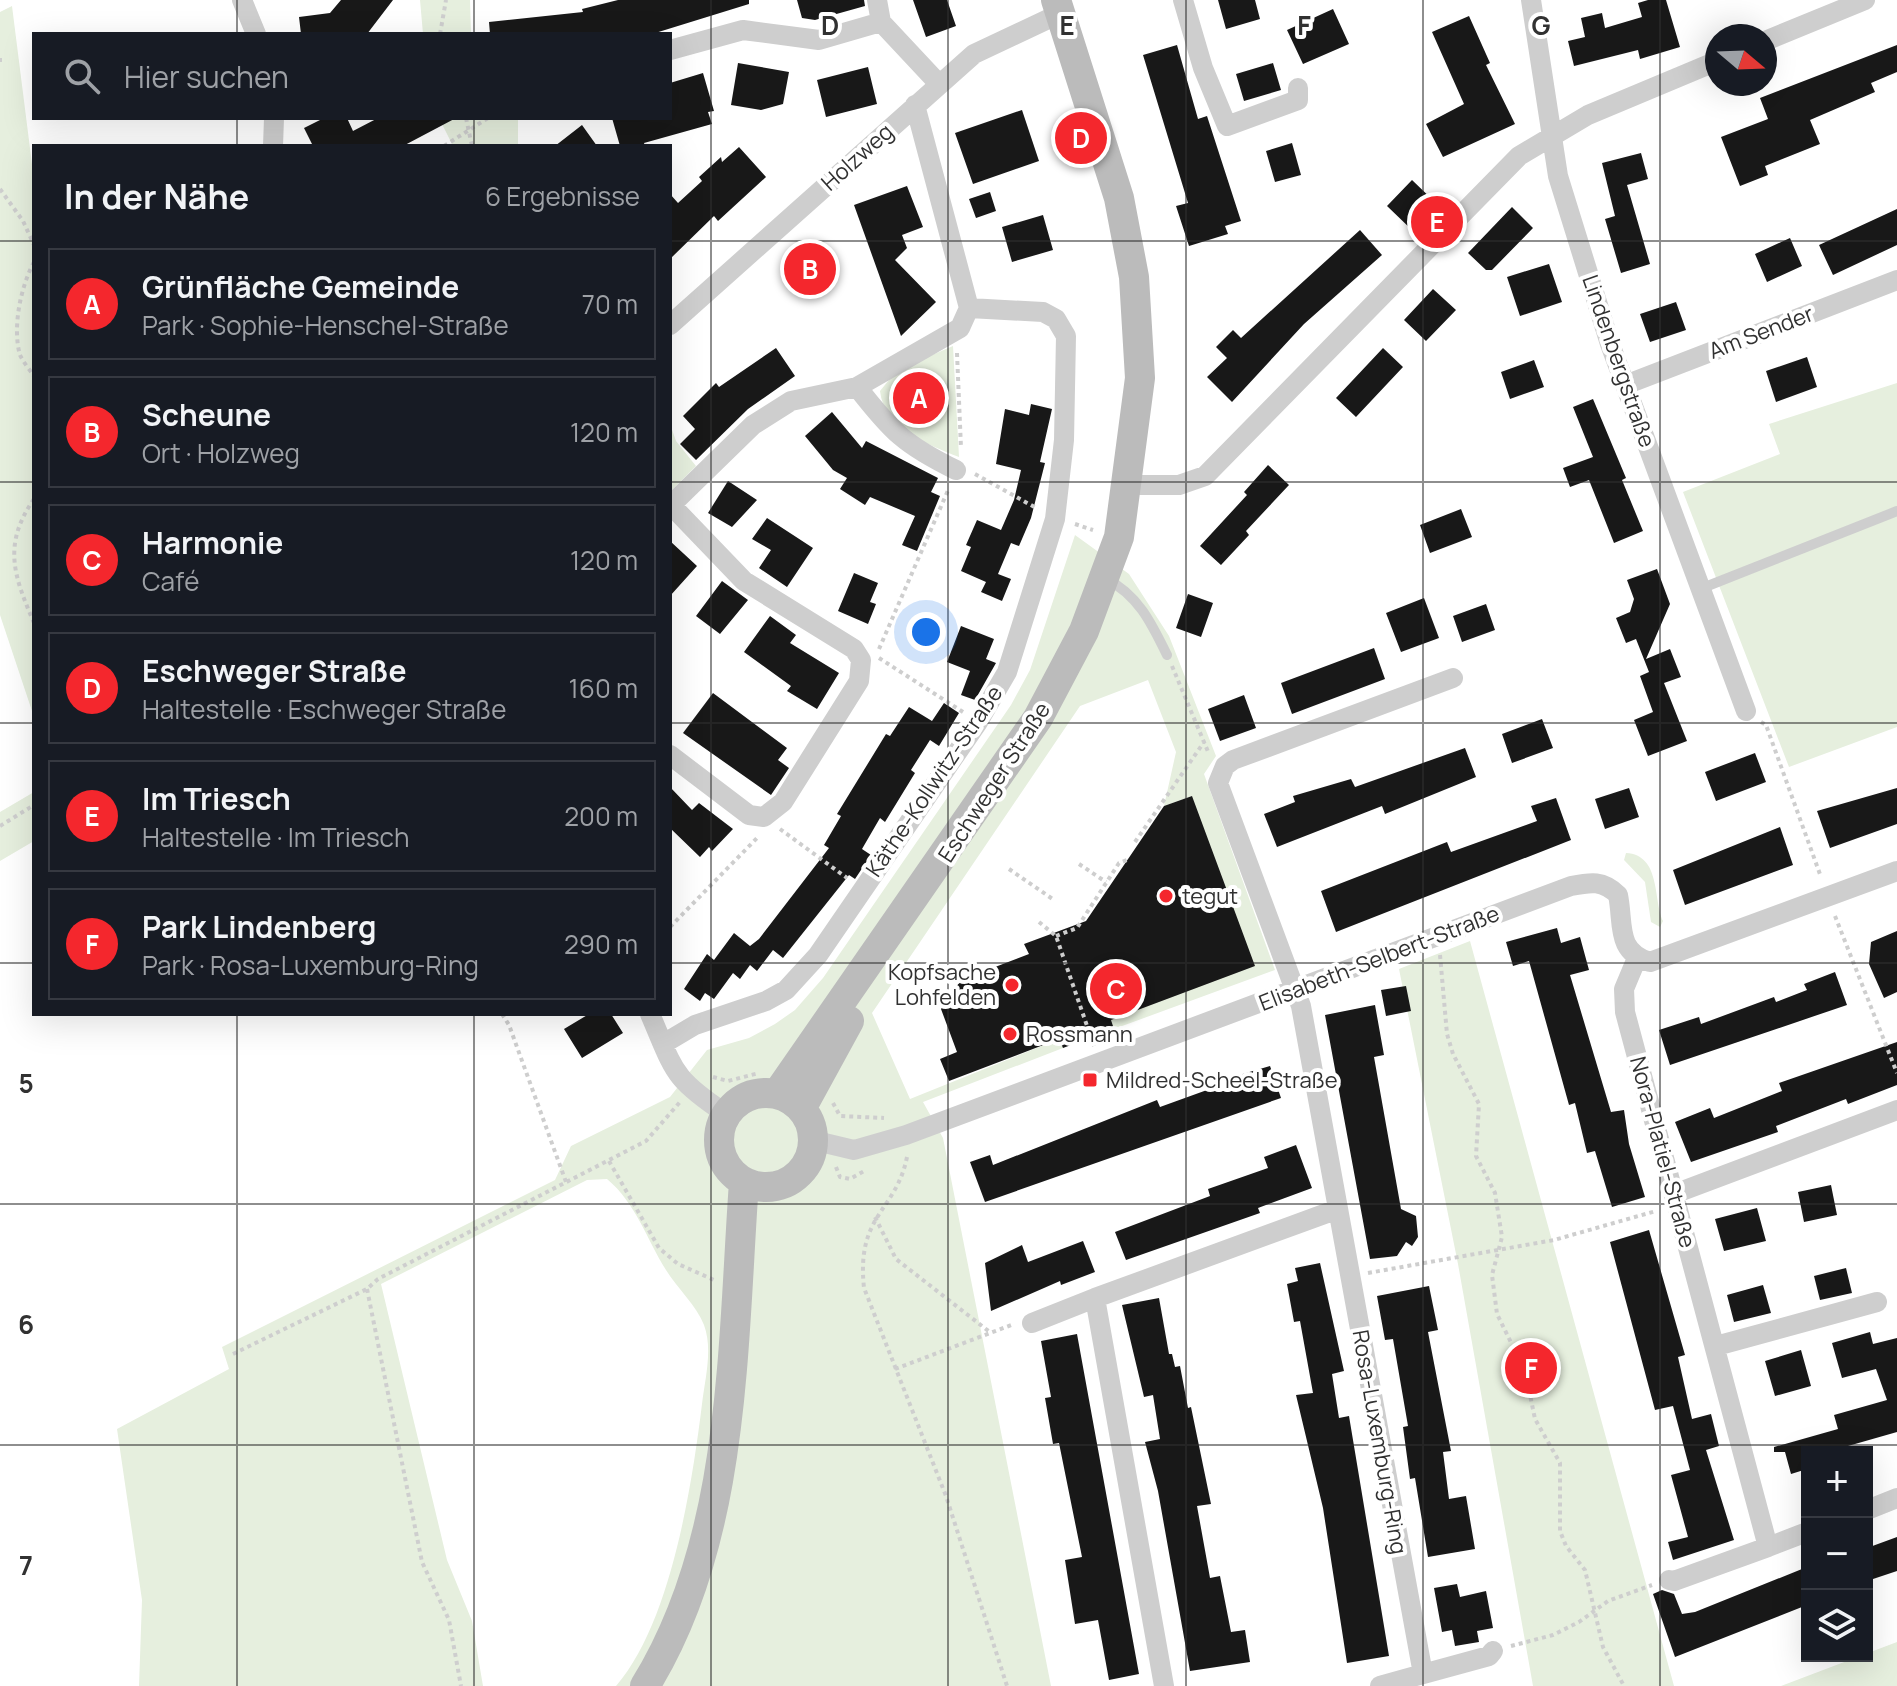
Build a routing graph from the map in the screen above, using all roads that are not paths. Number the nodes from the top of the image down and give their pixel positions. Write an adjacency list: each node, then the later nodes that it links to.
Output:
1 (242, 0): 8 (street)
2 (877, 0): 7 (street)
3 (1183, 0): 13 (street)
4 (1531, 0): 16 (street, Lindenbergstraße)
5 (1865, 0): 9 (street)
6 (1058, 7): 12 (street, Holzweg); 24 (main road, Eschweger Straße)
7 (881, 22): 10 (street); 12 (street)
8 (255, 32)
9 (1777, 36)
10 (672, 49)
11 (1705, 66): 16 (street)
12 (939, 84): 14 (street, Holzweg)
13 (1298, 88)
14 (915, 105): 19 (street); 20 (street, Holzweg)
15 (274, 120): 17 (street)
16 (1550, 136): 21 (street, Lindenbergstraße); 24 (street)
17 (273, 144)
18 (1897, 280): 21 (street, Am Sender)
19 (969, 308): 22 (street); 38 (street, Käthe-Kollwitz-Straße)
20 (672, 323)
21 (1625, 385): 29 (street, Lindenbergstraße)
22 (857, 387): 23 (street); 25 (street)
23 (959, 469)
24 (1128, 485): 28 (main road, Eschweger Straße)
25 (672, 505)
26 (672, 507): 33 (street)
27 (1897, 511): 29 (lane)
28 (1105, 578): 30 (lane); 39 (main road, Eschweger Straße)
29 (1700, 589): 32 (street, Lindenbergstraße)
30 (1167, 655)
31 (1453, 678): 36 (street)
32 (1746, 711)
33 (672, 757)
34 (1897, 871): 35 (street)
35 (1637, 958): 36 (street, Elisabeth-Selbert-Straße); 44 (street, Nora-Platiel-Straße)
36 (1293, 991): 42 (street, Elisabeth-Selbert-Straße); 45 (street, Rosa-Luxemburg-Ring)
37 (651, 1016): 38 (street)
38 (663, 1044): 41 (street)
39 (789, 1101): 41 (main road); 42 (main road)
40 (1897, 1110): 44 (street)
41 (726, 1114): 43 (main road)
42 (812, 1140): 43 (main road)
43 (757, 1185): 50 (main road); 50 (main road)
44 (1676, 1199): 49 (street, Nora-Platiel-Straße)
45 (1338, 1209): 46 (street); 57 (street, Rosa-Luxemburg-Ring)
46 (1095, 1298): 48 (street); 59 (street)
47 (1877, 1302): 49 (street)
48 (1032, 1323)
49 (1716, 1346): 54 (street, Nora-Platiel-Straße)
50 (730, 1379): 58 (main road)
51 (1897, 1498): 52 (street)
52 (1873, 1508)
53 (1801, 1534): 54 (street)
54 (1768, 1547): 55 (street)
55 (1669, 1580)
56 (1493, 1651): 57 (street)
57 (1423, 1674): 60 (street)
58 (645, 1686)
59 (1164, 1686)
60 (1380, 1686)

